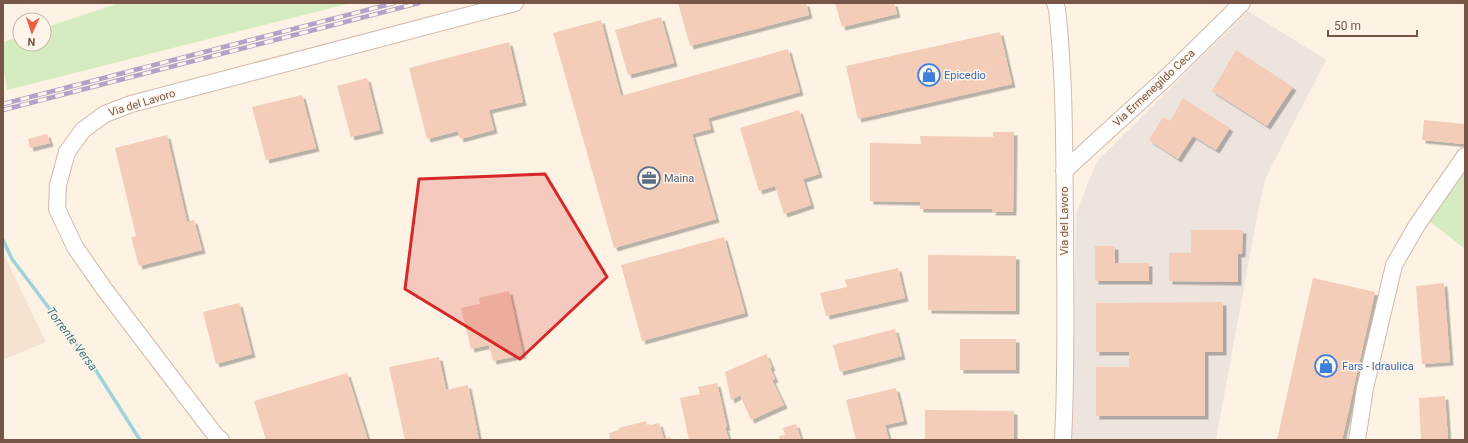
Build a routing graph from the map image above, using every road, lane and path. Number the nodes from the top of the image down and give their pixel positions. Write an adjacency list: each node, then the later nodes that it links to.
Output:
1 (515, 3): 6 (street, Via del Lavoro)
2 (1055, 3): 5 (street, Via del Lavoro)
3 (1242, 3): 5 (street, Via Ermenegildo Ceca)
4 (1465, 156): 8 (street)
5 (1064, 170): 7 (street, Via del Lavoro)
6 (220, 440)
7 (1064, 440)
8 (1357, 440)

